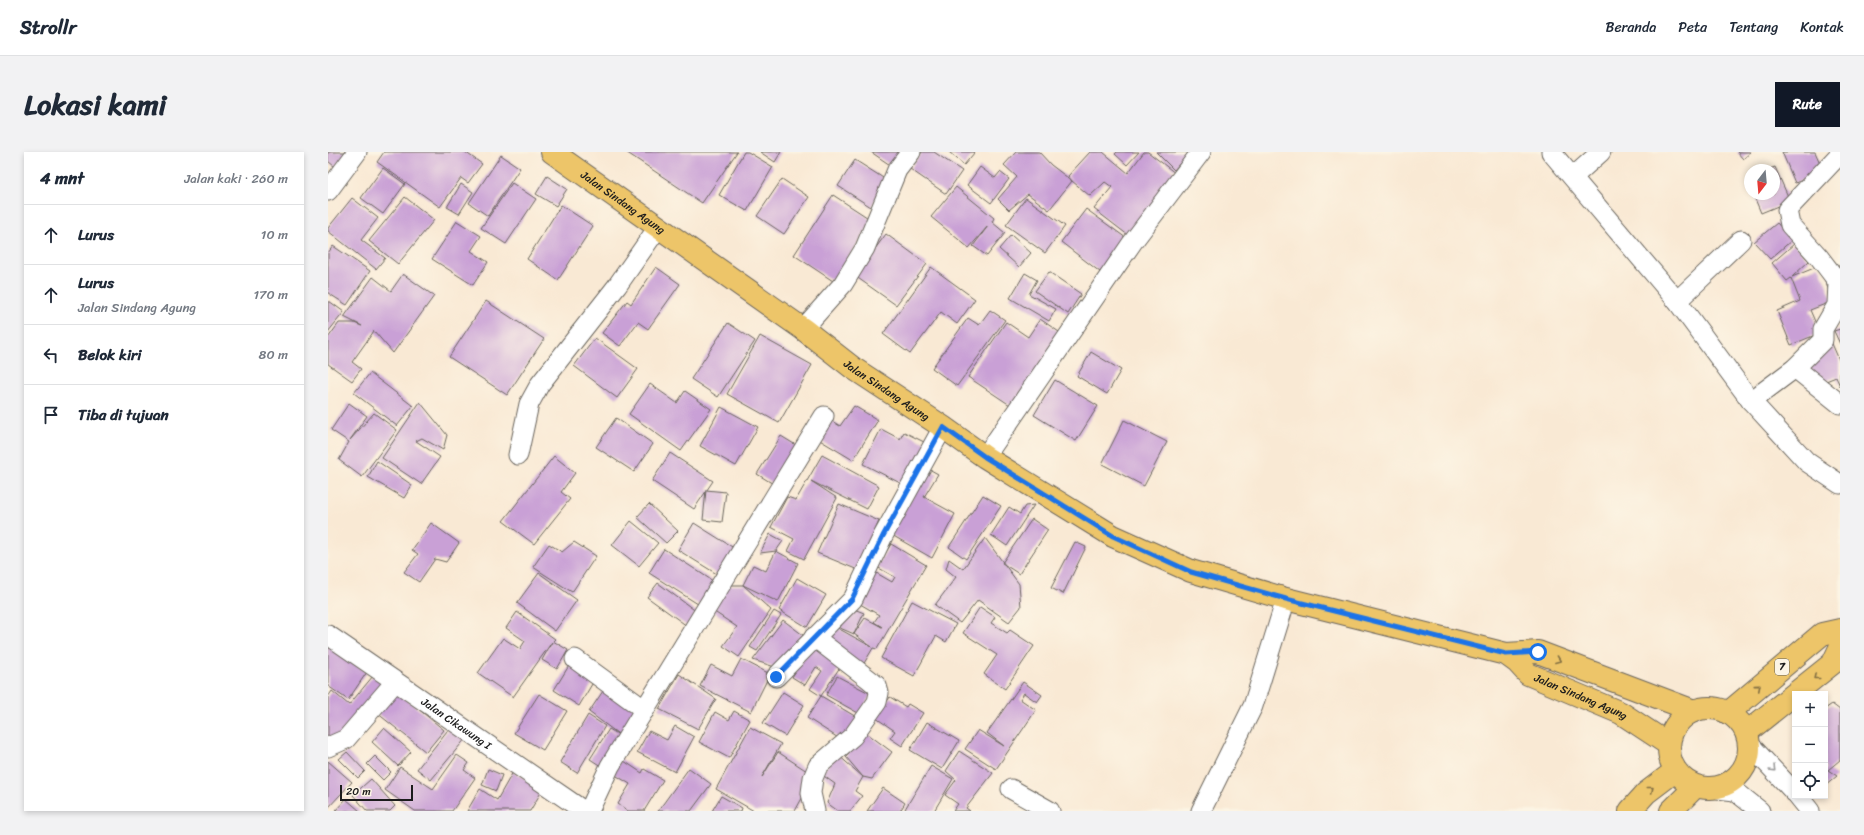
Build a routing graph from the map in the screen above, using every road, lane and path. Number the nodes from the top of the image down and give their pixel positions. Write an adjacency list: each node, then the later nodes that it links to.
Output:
1 (357, 152): 9 (street)
2 (552, 152): 10 (main road, Jalan Sindang Agung)
3 (911, 152): 13 (street)
4 (1201, 152): 20 (street)
5 (1551, 152): 8 (street)
6 (1601, 152): 8 (street)
7 (1840, 154): 14 (street)
8 (1573, 177): 12 (street)
9 (328, 191)
10 (658, 226): 13 (main road, Jalan Sindang Agung); 19 (street)
11 (1741, 240): 12 (street)
12 (1677, 301): 15 (street)
13 (803, 330): 18 (main road, Jalan Sindang Agung)
14 (1795, 368): 15 (street); 16 (street)
15 (1751, 401): 21 (street)
16 (1840, 404)
17 (824, 416): 31 (street)
18 (943, 427): 20 (main road, Jalan Sindang Agung); 25 (street)
19 (518, 455)
20 (985, 457): 22 (main road, Jalan Sindang Agung)
21 (1840, 484)
22 (1286, 599): 27 (main road, Jalan Sindang Agung); 47 (street)
23 (1840, 630): 33 (main road, 7, one-way to 23)
24 (328, 635): 30 (street, Jalan Cikawung I)
25 (814, 637): 29 (street); 45 (street)
26 (1840, 648): 34 (main road, one-way to 34)
27 (1506, 654): 32 (main road, one-way to 32); 35 (main road, Jalan Sindang Agung)
28 (575, 659): 31 (street)
29 (776, 677)
30 (395, 682): 36 (street); 43 (street, Jalan Cikawung I)
31 (645, 710): 44 (street)
32 (1694, 711): 33 (main road); 35 (main road)
33 (1728, 713): 34 (main road)
34 (1749, 739): 40 (main road); 41 (street, one-way to 41)
35 (1668, 744): 37 (main road)
36 (328, 747)
37 (1675, 771): 38 (main road); 48 (main road, one-way to 37)
38 (1695, 787): 40 (main road); 49 (main road)
39 (1011, 789): 46 (street)
40 (1718, 789): 50 (street)
41 (1792, 789)
42 (1800, 799): 51 (street)
43 (584, 811)
44 (589, 811)
45 (814, 811)
46 (1050, 811)
47 (1200, 811)
48 (1630, 811)
49 (1671, 811)
50 (1760, 811)
51 (1810, 811)

